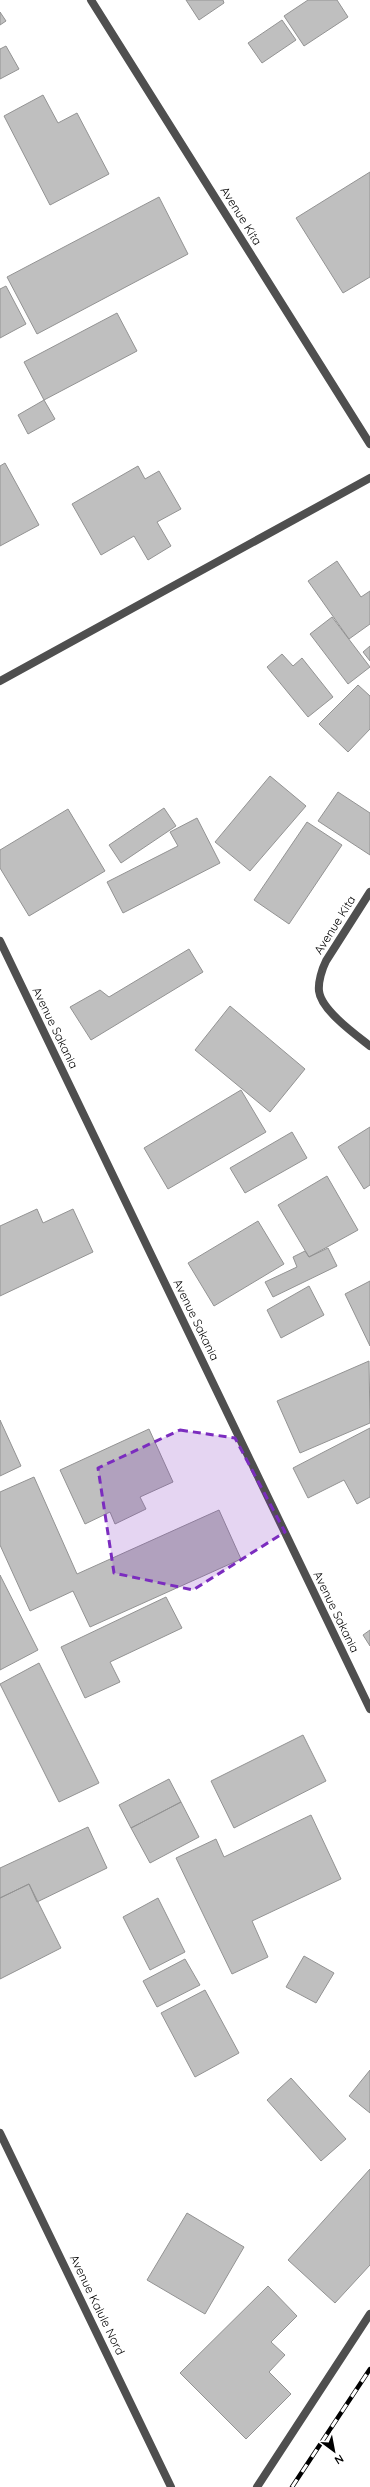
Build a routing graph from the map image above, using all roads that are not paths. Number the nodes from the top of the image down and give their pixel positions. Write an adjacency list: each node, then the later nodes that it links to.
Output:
1 (91, 0): 2 (street, Avenue Kita)
2 (370, 444)
3 (370, 478): 4 (street)
4 (0, 681)
5 (370, 892): 7 (street, Avenue Kita)
6 (0, 941): 8 (street, Avenue Sakania)
7 (370, 1046)
8 (370, 1709)
9 (0, 2133): 11 (street, Avenue Kalule Nord)
10 (370, 2314): 12 (street)
11 (172, 2487)
12 (257, 2487)

